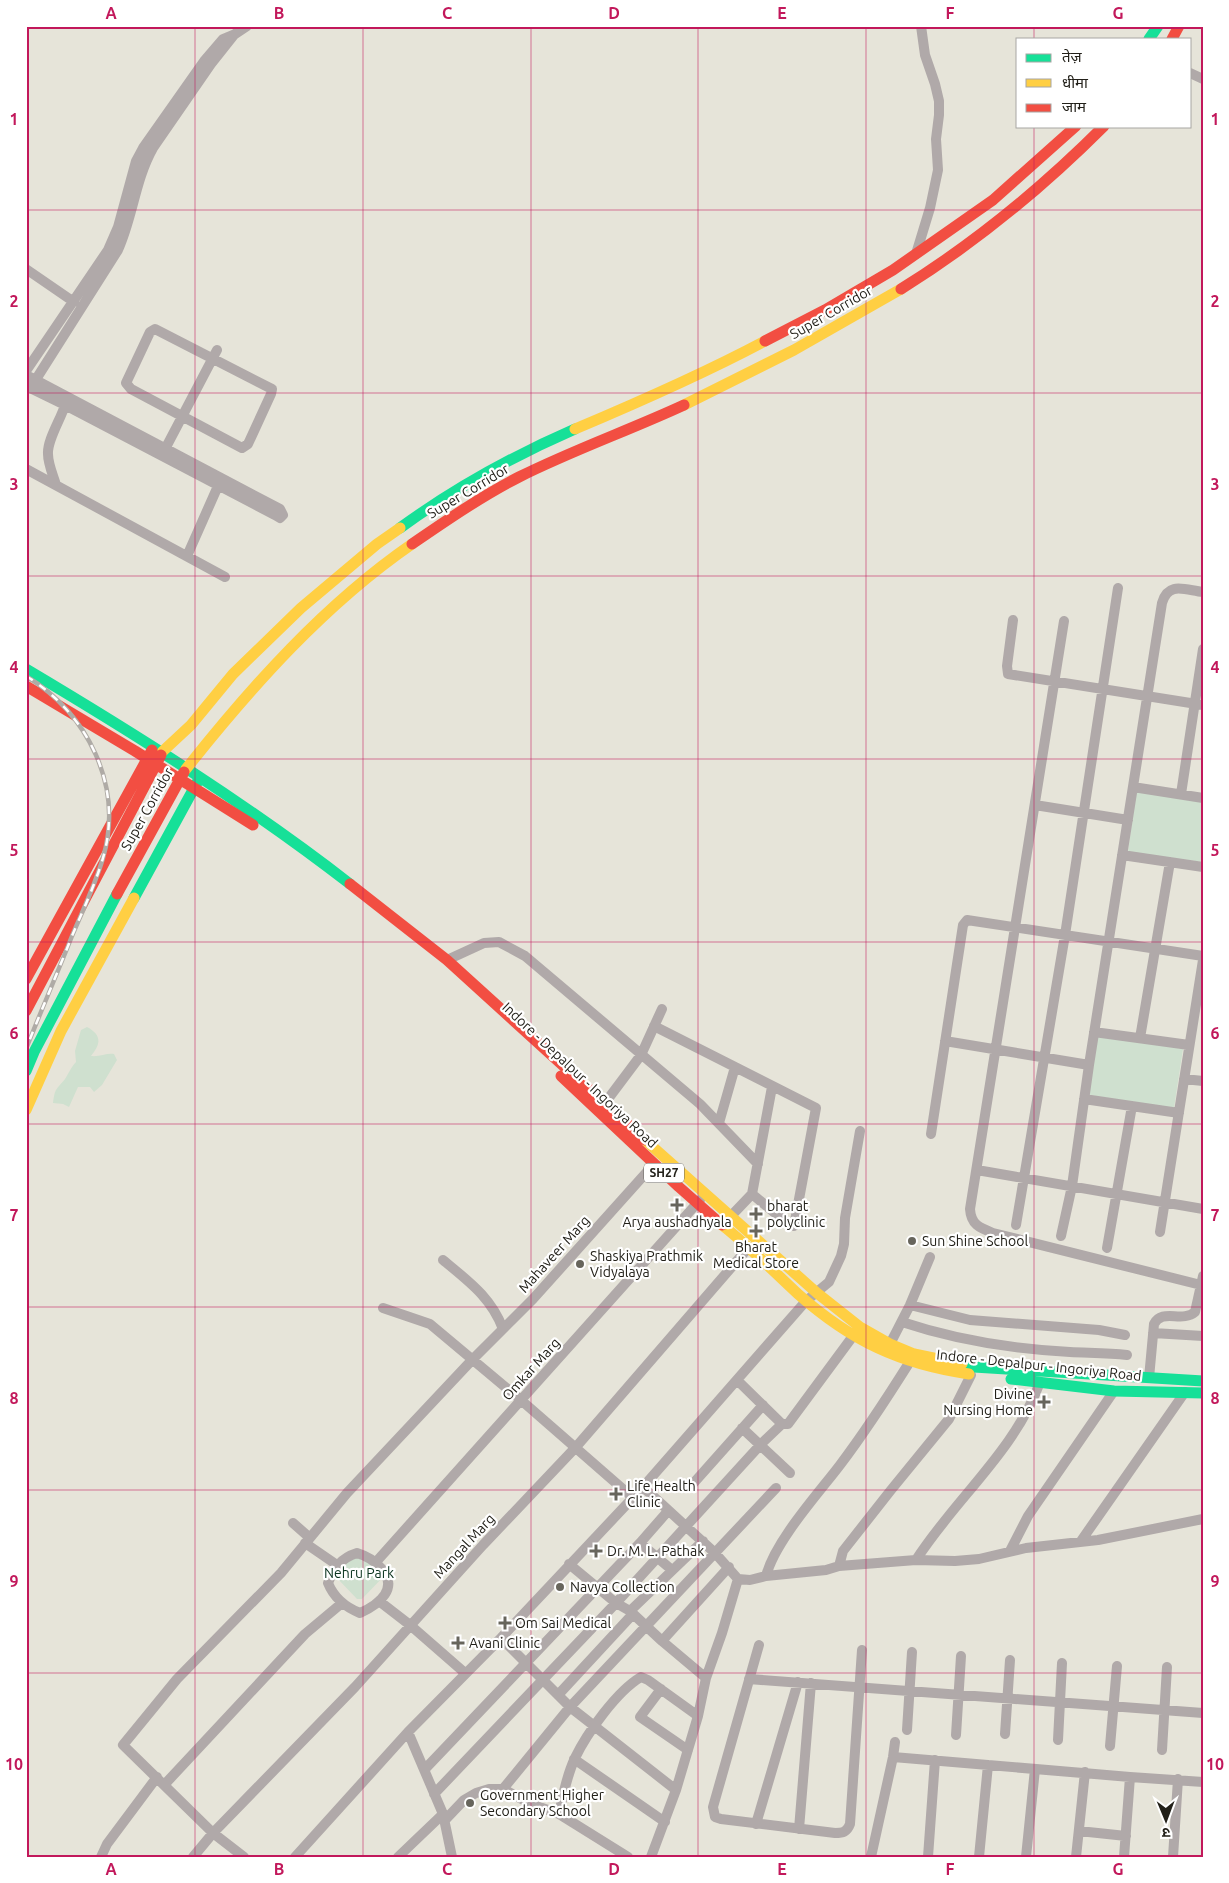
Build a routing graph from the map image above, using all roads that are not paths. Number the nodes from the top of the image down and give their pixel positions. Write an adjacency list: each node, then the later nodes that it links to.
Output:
1 (247, 26): 5 (street)
2 (921, 26): 10 (street)
3 (1158, 26): 6 (main road)
4 (1179, 26): 7 (main road)
5 (235, 34): 12 (street); 15 (street)
6 (1150, 38)
7 (1173, 38)
8 (1074, 128): 10 (main road, Super Corridor)
9 (1102, 128): 39 (main road, Super Corridor)
10 (916, 254): 37 (main road, Super Corridor)
11 (26, 270): 12 (street)
12 (74, 302): 14 (street)
13 (215, 355): 17 (street); 17 (street); 17 (street)
14 (26, 371)
15 (30, 382): 16 (street); 18 (street)
16 (65, 405): 18 (street); 20 (street)
17 (182, 417): 18 (street)
18 (163, 452): 21 (street); 21 (street)
19 (26, 468): 20 (street)
20 (56, 485): 22 (street)
21 (218, 486): 22 (street)
22 (187, 556): 23 (street)
23 (224, 577)
24 (1118, 588): 32 (street)
25 (1203, 592): 33 (street)
26 (1013, 620): 30 (street)
27 (1064, 621): 30 (street)
28 (1203, 649): 35 (street)
29 (26, 669): 34 (main road, Indore - Depalpur - Ingoriya Road)
30 (1054, 681): 32 (street); 46 (street)
31 (26, 686): 36 (main road, Indore - Depalpur - Ingoriya Road)
32 (1102, 689): 33 (street); 47 (street)
33 (1146, 696): 35 (street); 42 (street)
34 (74, 697): 36 (main road); 37 (main road, Indore - Depalpur - Ingoriya Road)
35 (1198, 704): 44 (street)
36 (76, 715): 38 (main road, Indore - Depalpur - Ingoriya Road)
37 (158, 750): 38 (main road, Super Corridor); 39 (main road, Indore - Depalpur - Ingoriya Road / SH27)
38 (152, 761): 41 (main road, Indore - Depalpur - Ingoriya Road / SH27); 59 (main road); 61 (main road, Super Corridor)
39 (186, 769): 40 (main road, Indore - Depalpur - Ingoriya Road / SH27); 41 (main road, Super Corridor)
40 (200, 777): 43 (main road); 57 (main road, Indore - Depalpur - Ingoriya Road / SH27)
41 (179, 778): 43 (main road, Indore - Depalpur - Ingoriya Road / SH27); 72 (main road, Super Corridor)
42 (1133, 787): 44 (street); 48 (street)
43 (194, 788): 79 (main road); 84 (main road, Indore - Depalpur - Ingoriya Road / SH27)
44 (1181, 794): 45 (street)
45 (1203, 798)
46 (1035, 805): 47 (street); 52 (street)
47 (1084, 813): 48 (street); 53 (street)
48 (1128, 820): 49 (street)
49 (1122, 855): 50 (street); 54 (street)
50 (1170, 862): 51 (street); 55 (street)
51 (1203, 867)
52 (1016, 928): 53 (street); 65 (street); 67 (street)
53 (1065, 935): 54 (street); 69 (street)
54 (1108, 942): 55 (street); 63 (street)
55 (1155, 949): 56 (street); 64 (street)
56 (1203, 956)
57 (447, 960): 68 (street); 77 (main road, Indore - Depalpur - Ingoriya Road / SH27)
58 (1203, 960): 66 (street)
59 (26, 980)
60 (662, 1009): 62 (street)
61 (26, 1011)
62 (654, 1026): 68 (street); 71 (street)
63 (1094, 1032): 64 (street); 70 (street)
64 (1140, 1038): 66 (street)
65 (945, 1041): 67 (street); 83 (street)
66 (1190, 1045): 73 (street)
67 (996, 1049): 69 (street); 86 (street)
68 (641, 1055): 77 (street); 81 (street)
69 (1044, 1057): 70 (street); 87 (street)
70 (1089, 1065): 76 (street)
71 (735, 1067): 75 (street); 81 (street)
72 (26, 1071)
73 (1184, 1078): 74 (street); 80 (street)
74 (1203, 1081)
75 (772, 1086): 85 (street); 90 (street)
76 (1084, 1099): 78 (street); 88 (street)
77 (605, 1103): 89 (main road, Indore - Depalpur - Ingoriya Road / SH27)
78 (1132, 1106): 80 (street); 91 (street)
79 (26, 1110)
80 (1179, 1113): 92 (street)
81 (719, 1123): 85 (street)
82 (860, 1131): 104 (street)
83 (932, 1134)
84 (654, 1164): 93 (main road, Indore - Depalpur - Ingoriya Road / SH27); 109 (street, Mahaveer Marg)
85 (758, 1164): 90 (street)
86 (976, 1170): 87 (street); 103 (street)
87 (1024, 1178): 88 (street); 96 (street)
88 (1072, 1186): 91 (street); 98 (street)
89 (705, 1193): 93 (street, Omkar Marg); 95 (main road, Indore - Depalpur - Ingoriya Road / SH27)
90 (752, 1194): 95 (street)
91 (1117, 1194): 92 (street); 100 (street)
92 (1165, 1202): 94 (street); 97 (street)
93 (696, 1203): 99 (main road, Indore - Depalpur - Ingoriya Road / SH27); 126 (street, Omkar Marg)
94 (1203, 1209)
95 (731, 1216): 104 (main road, Indore - Depalpur - Ingoriya Road / SH27)
96 (1016, 1226)
97 (1160, 1232)
98 (1061, 1236)
99 (749, 1247): 105 (main road, Indore - Depalpur - Ingoriya Road / SH27); 131 (street, Mangal Marg)
100 (1107, 1248)
101 (930, 1257): 106 (street)
102 (443, 1260): 109 (street)
103 (1202, 1281): 110 (street)
104 (817, 1293): 105 (street); 114 (main road, Indore - Depalpur - Ingoriya Road / SH27)
105 (806, 1301): 112 (main road, Indore - Depalpur - Ingoriya Road / SH27); 120 (street)
106 (910, 1305): 108 (street); 111 (street)
107 (383, 1308): 116 (street)
108 (902, 1322): 114 (street); 115 (street)
109 (503, 1329): 116 (street, Mahaveer Marg)
110 (1153, 1332): 113 (street); 119 (street)
111 (1125, 1335)
112 (854, 1336): 117 (main road, Indore - Depalpur - Ingoriya Road / SH27); 128 (street)
113 (1203, 1336)
114 (890, 1344): 119 (main road, Indore - Depalpur - Ingoriya Road / SH27)
115 (1127, 1355)
116 (472, 1360): 126 (street); 141 (street, Mahaveer Marg)
117 (909, 1363): 118 (main road, Indore - Depalpur - Ingoriya Road / SH27); 155 (street)
118 (971, 1375): 122 (main road, Indore - Depalpur - Ingoriya Road / SH27); 152 (street)
119 (1149, 1378): 121 (main road, Indore - Depalpur - Ingoriya Road / SH27)
120 (738, 1381): 127 (street); 134 (street)
121 (1203, 1381)
122 (1040, 1382): 123 (main road, Indore - Depalpur - Ingoriya Road / SH27); 148 (street)
123 (1114, 1391): 124 (main road, Indore - Depalpur - Ingoriya Road / SH27); 145 (street)
124 (1185, 1392): 125 (main road, Indore - Depalpur - Ingoriya Road / SH27); 143 (street)
125 (1203, 1393)
126 (522, 1401): 131 (street); 149 (street, Omkar Marg)
127 (763, 1405): 128 (street); 129 (street)
128 (782, 1424): 130 (street)
129 (742, 1428): 130 (street); 133 (street)
130 (761, 1444): 132 (street); 140 (street)
131 (576, 1447): 136 (street); 162 (street, Mangal Marg)
132 (790, 1473)
133 (691, 1486)
134 (643, 1487): 136 (street); 137 (street)
135 (776, 1488): 146 (street)
136 (632, 1497): 150 (street)
137 (668, 1511): 140 (street); 144 (street)
138 (1203, 1519): 143 (street)
139 (293, 1523): 141 (street)
140 (686, 1527): 142 (street); 147 (street)
141 (307, 1540): 151 (street); 212 (street, Mahaveer Marg)
142 (703, 1540): 146 (street); 154 (street)
143 (1081, 1541): 145 (street)
144 (640, 1543): 147 (street); 157 (street)
145 (1010, 1551): 148 (street)
146 (715, 1553): 153 (street); 163 (street)
147 (657, 1558): 154 (street); 160 (street)
148 (916, 1560): 152 (street)
149 (376, 1562): 151 (street); 158 (street)
150 (569, 1564): 157 (street); 164 (street)
151 (337, 1565): 159 (street)
152 (839, 1566): 155 (street)
153 (729, 1567): 156 (street); 165 (street)
154 (672, 1570): 161 (street)
155 (766, 1576): 156 (street)
156 (738, 1579): 176 (street)
157 (598, 1587): 160 (street); 172 (street)
158 (379, 1601): 159 (street); 162 (street)
159 (342, 1603): 212 (street)
160 (616, 1603): 161 (street); 178 (street)
161 (631, 1613): 163 (street); 184 (street)
162 (410, 1625): 175 (street); 223 (street, Mangal Marg)
163 (646, 1627): 165 (street); 188 (street)
164 (501, 1638): 172 (street); 175 (street)
165 (662, 1641): 176 (street)
166 (759, 1645): 177 (street)
167 (862, 1650): 181 (street)
168 (912, 1652): 183 (street)
169 (961, 1656): 185 (street)
170 (1010, 1660): 186 (street)
171 (1062, 1663): 187 (street)
172 (526, 1664): 178 (street); 207 (street)
173 (1117, 1666): 189 (street)
174 (1167, 1667): 190 (street)
175 (465, 1673): 195 (street)
176 (706, 1678): 192 (street)
177 (750, 1678): 179 (street); 220 (street)
178 (542, 1681): 184 (street); 216 (street)
179 (798, 1682): 180 (street); 220 (street)
180 (811, 1684): 181 (street); 221 (street)
181 (859, 1687): 183 (street); 221 (street)
182 (661, 1689): 192 (street); 193 (street); 201 (street)
183 (909, 1692): 185 (street); 194 (street)
184 (558, 1695): 188 (street)
185 (958, 1695): 186 (street); 197 (street)
186 (1007, 1699): 187 (street); 196 (street)
187 (1060, 1703): 189 (street); 198 (street)
188 (570, 1707): 193 (street); 214 (street)
189 (1113, 1707): 190 (street); 200 (street)
190 (1164, 1710): 191 (street); 202 (street)
191 (1203, 1713)
192 (698, 1716): 201 (street)
193 (595, 1726): 204 (street); 215 (street)
194 (907, 1730)
195 (408, 1732): 207 (street); 228 (street)
196 (1004, 1734)
197 (956, 1735)
198 (1058, 1740)
199 (895, 1742): 203 (street)
200 (1110, 1746)
201 (688, 1750): 215 (street)
202 (1162, 1750)
203 (893, 1757): 205 (street); 233 (street)
204 (574, 1759): 217 (street); 219 (street)
205 (935, 1760): 206 (street); 234 (street)
206 (988, 1764): 208 (street); 235 (street)
207 (425, 1769): 216 (street)
208 (1034, 1769): 209 (street); 236 (street)
209 (1085, 1772): 210 (street); 222 (street)
210 (1130, 1777): 211 (street); 224 (street)
211 (1178, 1779): 213 (street); 239 (street)
212 (161, 1781): 223 (street); 225 (street)
213 (1203, 1782)
214 (503, 1789): 217 (street); 218 (street)
215 (676, 1790): 219 (street)
216 (434, 1794): 218 (street)
217 (559, 1814): 231 (street)
218 (444, 1817): 229 (street); 230 (street)
219 (664, 1822): 232 (street)
220 (756, 1824): 221 (street)
221 (799, 1829)
222 (1079, 1831): 224 (street); 237 (street)
223 (213, 1833): 226 (street, Mangal Marg); 227 (street)
224 (1126, 1836): 238 (street)
225 (101, 1857)
226 (193, 1857)
227 (244, 1857)
228 (295, 1857)
229 (398, 1857)
230 (452, 1857)
231 (628, 1857)
232 (651, 1857)
233 (871, 1857)
234 (928, 1857)
235 (979, 1857)
236 (1026, 1857)
237 (1076, 1857)
238 (1124, 1857)
239 (1172, 1857)

